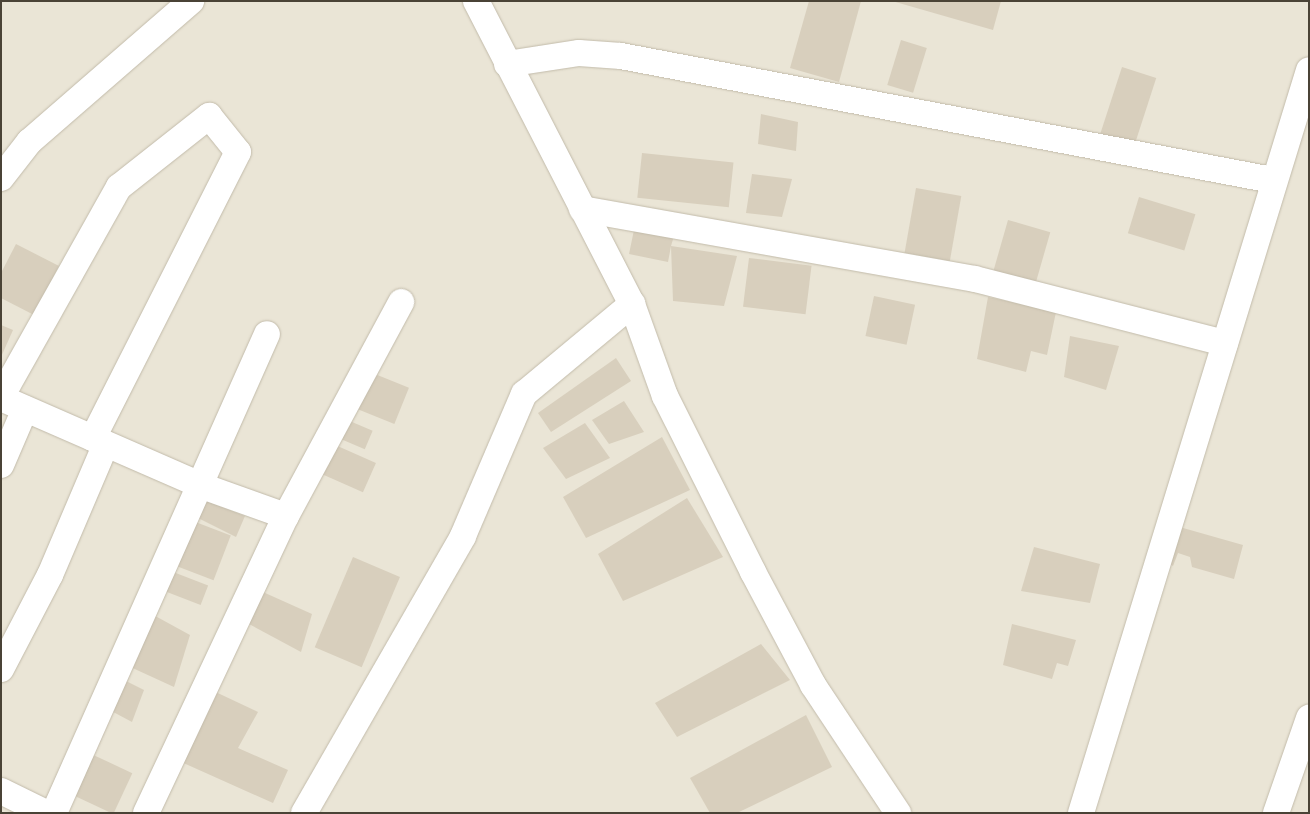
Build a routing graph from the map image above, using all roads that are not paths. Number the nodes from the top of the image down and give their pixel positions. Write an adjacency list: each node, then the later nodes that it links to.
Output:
1 (191, 1): 5 (street)
2 (476, 1): 3 (street)
3 (507, 64): 6 (street); 7 (street)
4 (1309, 70): 6 (street)
5 (1, 178)
6 (1272, 180): 11 (street)
7 (582, 208): 9 (street); 11 (street)
8 (401, 302): 17 (street)
9 (632, 304): 24 (street); 25 (street)
10 (267, 334): 16 (street)
11 (1225, 343): 26 (street)
12 (1, 397): 13 (street); 14 (street)
13 (25, 409): 14 (street); 15 (street)
14 (99, 441): 16 (street); 18 (street)
15 (1, 465)
16 (202, 486): 17 (street); 22 (street)
17 (286, 516): 23 (street)
18 (1, 669)
19 (1309, 718): 27 (street)
20 (1, 792): 21 (street)
21 (46, 813)
22 (54, 813)
23 (146, 813)
24 (304, 813)
25 (898, 813)
26 (1081, 813)
27 (1276, 813)

